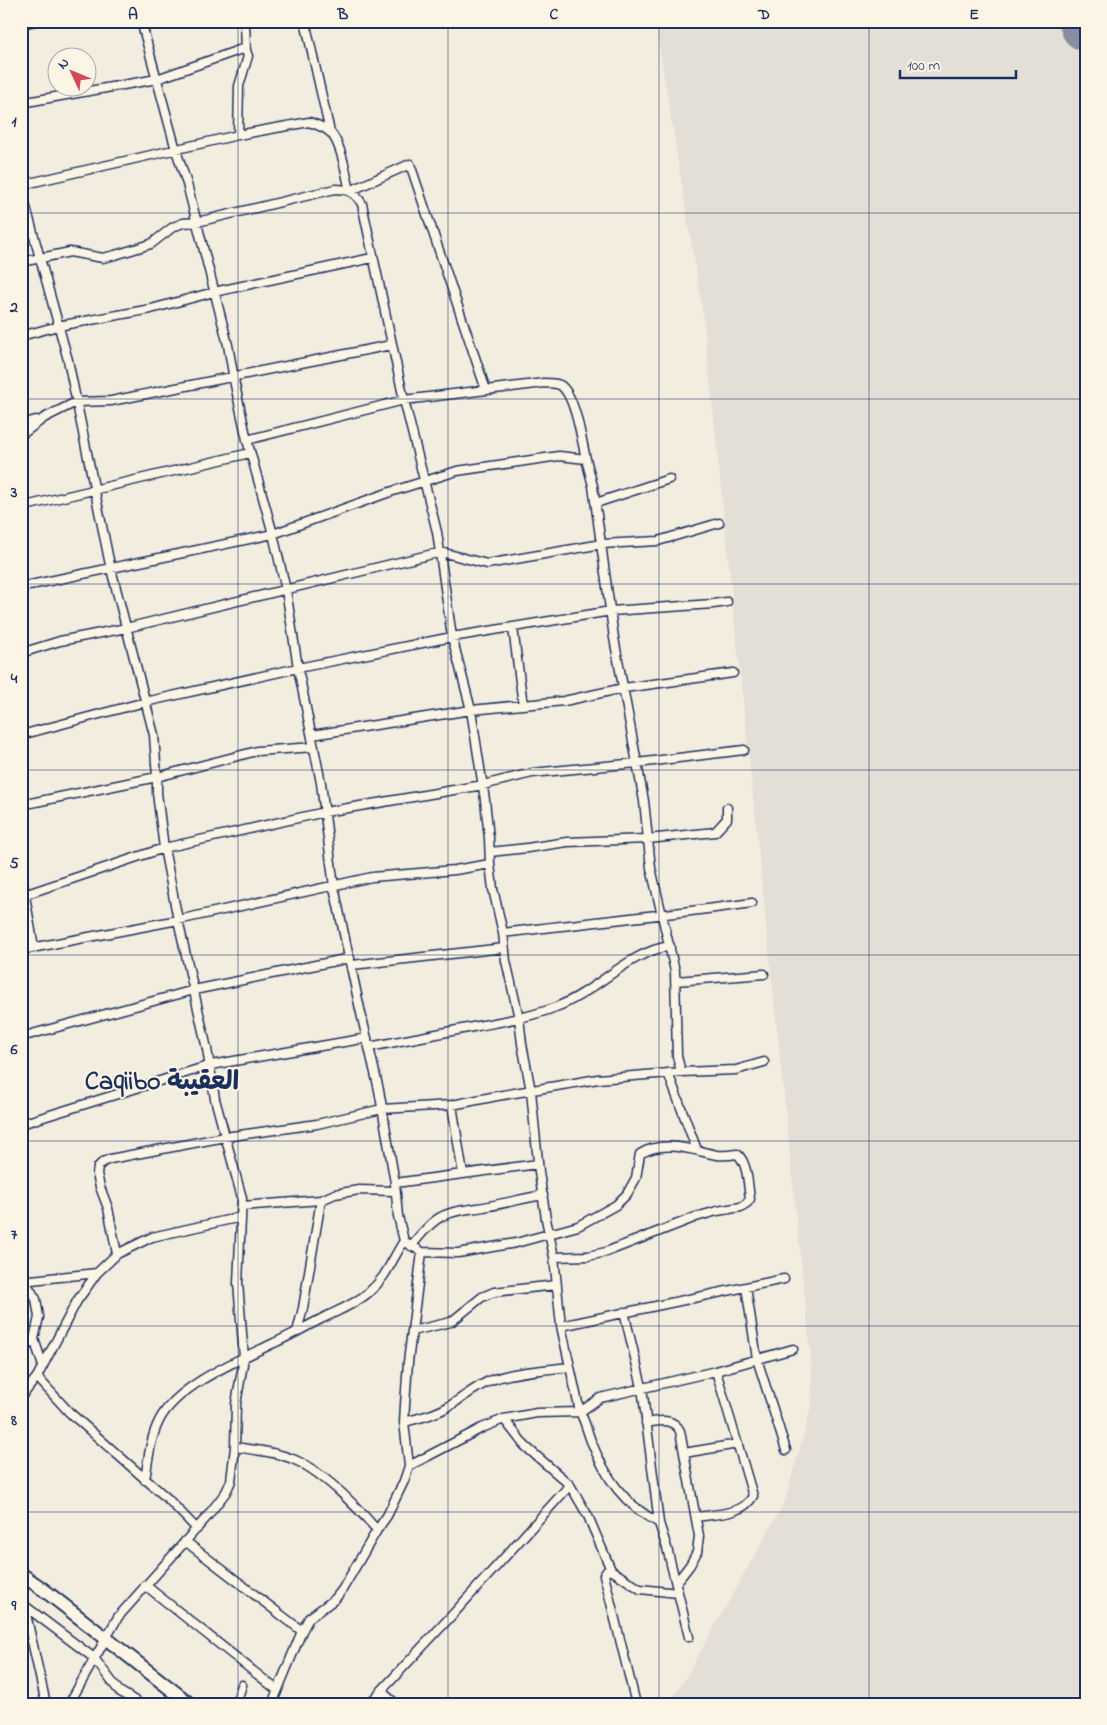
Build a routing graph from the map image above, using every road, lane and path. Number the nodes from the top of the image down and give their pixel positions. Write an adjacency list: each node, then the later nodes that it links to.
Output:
1 (35, 21): 5 (street)
2 (141, 21): 7 (street)
3 (245, 21): 6 (street)
4 (305, 21): 9 (street)
5 (21, 24)
6 (246, 51): 7 (street); 10 (street)
7 (156, 78): 8 (street); 11 (street)
8 (21, 103)
9 (330, 132): 10 (street); 14 (street)
10 (238, 135): 11 (street)
11 (176, 150): 12 (street); 15 (street)
12 (21, 185)
13 (21, 190): 16 (street)
14 (350, 190): 15 (street); 17 (street); 24 (street)
15 (197, 222): 16 (street); 19 (street)
16 (40, 257): 18 (street); 20 (street)
17 (372, 258): 19 (street); 22 (street)
18 (21, 262)
19 (214, 292): 20 (street); 23 (street)
20 (58, 326): 21 (street); 26 (street)
21 (21, 336)
22 (391, 345): 23 (street); 25 (street)
23 (233, 378): 26 (street); 30 (street)
24 (486, 390): 25 (street); 32 (street)
25 (404, 400): 30 (street); 34 (street)
26 (76, 402): 27 (street); 35 (street)
27 (44, 418): 28 (street); 29 (street)
28 (21, 424)
29 (21, 435)
30 (248, 440): 31 (street)
31 (250, 453): 35 (street); 39 (street)
32 (586, 459): 34 (street); 36 (street)
33 (668, 479): 36 (street)
34 (424, 481): 39 (street); 41 (street)
35 (94, 490): 37 (street); 42 (street)
36 (596, 503): 40 (street)
37 (21, 507)
38 (719, 523): 40 (street)
39 (273, 534): 42 (street); 44 (street)
40 (602, 544): 41 (street); 46 (street)
41 (441, 552): 44 (street); 49 (street)
42 (111, 568): 43 (street); 47 (street)
43 (21, 587)
44 (286, 590): 47 (street); 51 (street)
45 (727, 602): 46 (street)
46 (611, 610): 48 (street); 53 (street)
47 (126, 628): 50 (street); 54 (street)
48 (514, 628): 49 (street); 55 (street)
49 (452, 637): 51 (street); 56 (street)
50 (21, 653)
51 (298, 668): 54 (street); 57 (street)
52 (733, 673): 53 (street)
53 (624, 688): 55 (street); 61 (street)
54 (145, 702): 58 (street); 62 (street)
55 (523, 705): 56 (street)
56 (470, 710): 57 (street); 63 (street)
57 (312, 735): 59 (street)
58 (21, 736)
59 (314, 747): 62 (street); 66 (street)
60 (744, 750): 61 (street)
61 (637, 763): 63 (street); 67 (street)
62 (157, 776): 64 (street); 68 (street)
63 (483, 785): 66 (street); 69 (street)
64 (21, 805)
65 (727, 808): 67 (street)
66 (325, 812): 68 (street); 72 (street)
67 (648, 838): 69 (street); 75 (street)
68 (164, 848): 73 (street); 76 (street)
69 (490, 852): 70 (street)
70 (490, 864): 72 (street); 77 (street)
71 (21, 873): 73 (street)
72 (334, 887): 76 (street); 82 (street)
73 (23, 895): 79 (street)
74 (752, 903): 75 (street)
75 (662, 916): 77 (street); 78 (street)
76 (178, 920): 79 (street); 85 (street)
77 (503, 933): 80 (street)
78 (670, 946): 84 (street); 86 (street)
79 (34, 948): 81 (street)
80 (504, 948): 82 (street); 86 (street)
81 (21, 950)
82 (351, 961): 85 (street); 88 (street)
83 (764, 974): 84 (street)
84 (676, 981): 92 (street)
85 (194, 990): 87 (street); 91 (street)
86 (519, 1018): 89 (street); 94 (street)
87 (21, 1037)
88 (367, 1038): 89 (street); 91 (street)
89 (369, 1047): 96 (street)
90 (764, 1062): 92 (street)
91 (211, 1065): 97 (street); 98 (street)
92 (681, 1072): 93 (street)
93 (668, 1073): 94 (street); 99 (street)
94 (531, 1091): 95 (street); 100 (street)
95 (452, 1105): 96 (street); 101 (street)
96 (382, 1109): 98 (street); 102 (street)
97 (21, 1124)
98 (225, 1137): 106 (street); 111 (street)
99 (697, 1150): 108 (street); 112 (street)
100 (538, 1164): 101 (street); 104 (street)
101 (464, 1174): 102 (street)
102 (394, 1183): 103 (street)
103 (396, 1191): 105 (street); 109 (street)
104 (543, 1195): 108 (street); 109 (street)
105 (321, 1200): 106 (street); 121 (street)
106 (242, 1206): 107 (street)
107 (240, 1217): 111 (street); 125 (street)
108 (549, 1234): 110 (street); 112 (street)
109 (408, 1243): 110 (street); 121 (street)
110 (422, 1252): 120 (street)
111 (117, 1254): 113 (street)
112 (554, 1257): 116 (street)
113 (97, 1273): 115 (street); 127 (street)
114 (784, 1279): 117 (street)
115 (23, 1281): 122 (street)
116 (556, 1285): 119 (street); 120 (street)
117 (746, 1287): 118 (street); 126 (street)
118 (624, 1312): 119 (street); 131 (street)
119 (561, 1326): 128 (street)
120 (412, 1331): 135 (street)
121 (297, 1332): 125 (street)
122 (34, 1339): 124 (street); 127 (street)
123 (793, 1349): 126 (street)
124 (21, 1352)
125 (244, 1358): 138 (street); 142 (street)
126 (757, 1359): 129 (street); 139 (street)
127 (43, 1366): 130 (street)
128 (570, 1367): 133 (street); 135 (street)
129 (716, 1371): 131 (street); 137 (street)
130 (37, 1377): 132 (street); 142 (street)
131 (642, 1387): 133 (street); 136 (street)
132 (21, 1397)
133 (580, 1412): 134 (street); 145 (street)
134 (504, 1419): 141 (street); 143 (street)
135 (404, 1422): 141 (street)
136 (646, 1423): 140 (street); 145 (street)
137 (738, 1444): 140 (street); 144 (street)
138 (235, 1446): 146 (street); 147 (street)
139 (786, 1450)
140 (684, 1453): 144 (street)
141 (409, 1466): 147 (street)
142 (145, 1480): 146 (street)
143 (570, 1485): 149 (street); 161 (street)
144 (696, 1517): 151 (street)
145 (659, 1523): 151 (street)
146 (197, 1528): 148 (street)
147 (377, 1530): 155 (street)
148 (185, 1541): 152 (street); 155 (street)
149 (611, 1570): 153 (street); 170 (street)
150 (21, 1574): 157 (highway)
151 (676, 1583): 153 (street)
152 (146, 1585): 157 (street); 160 (street)
153 (678, 1592): 156 (street)
154 (23, 1604): 158 (street); 162 (street)
155 (302, 1631): 160 (street)
156 (689, 1637)
157 (105, 1638): 158 (street); 165 (highway)
158 (94, 1658): 163 (street); 164 (street)
159 (242, 1685): 166 (street)
160 (276, 1690): 167 (street)
161 (381, 1691): 168 (street); 169 (street)
162 (46, 1704)
163 (69, 1704)
164 (140, 1704)
165 (190, 1704)
166 (236, 1704)
167 (272, 1704)
168 (369, 1704)
169 (396, 1704)
170 (636, 1704)

